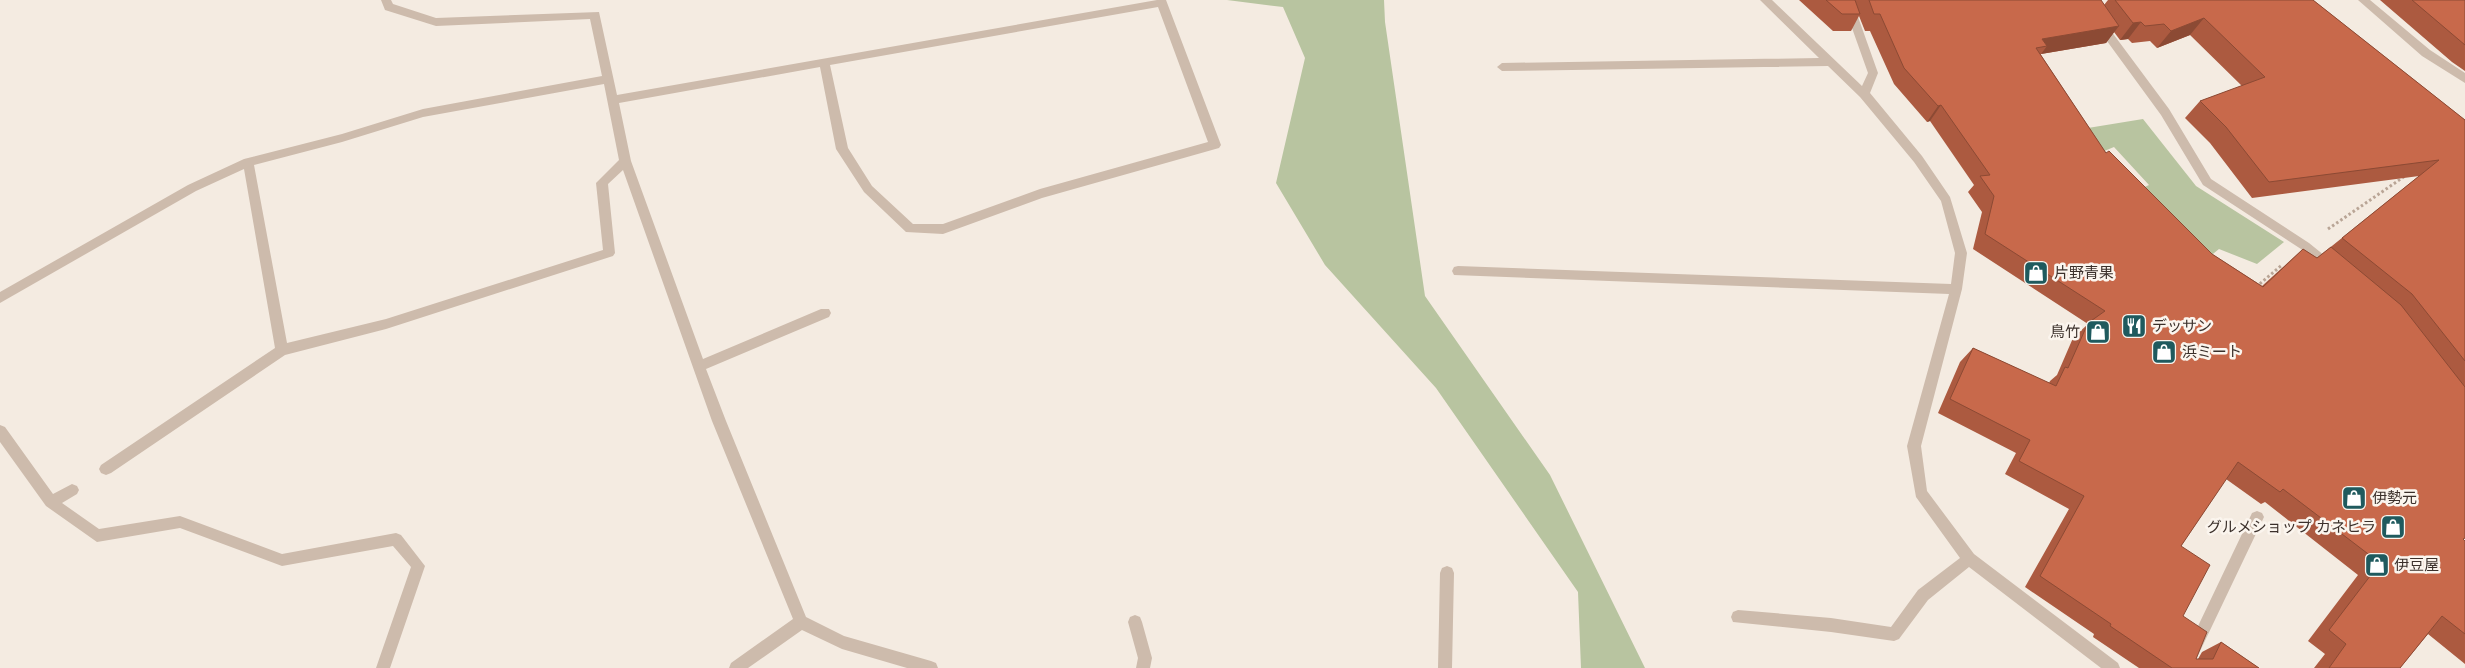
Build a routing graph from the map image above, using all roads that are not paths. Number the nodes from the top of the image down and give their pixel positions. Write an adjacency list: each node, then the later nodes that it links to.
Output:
1 (386, 0): 10 (street)
2 (1765, 0): 7 (street)
3 (1847, 0): 11 (street)
4 (2363, 0): 9 (street)
5 (2089, 5): 16 (street)
6 (824, 62): 6 (street); 12 (street)
7 (1831, 62): 8 (street); 11 (street)
8 (1502, 67)
9 (2465, 79)
10 (607, 80): 12 (street); 14 (street)
11 (1864, 94): 17 (street)
12 (611, 100): 13 (street)
13 (625, 161): 20 (street); 21 (street)
14 (248, 162): 18 (street); 20 (street)
15 (1458, 270): 17 (street)
16 (2342, 277)
17 (1956, 289): 27 (street)
18 (0, 298)
19 (825, 313): 21 (street)
20 (282, 350): 23 (street)
21 (700, 366): 30 (street)
22 (0, 431): 25 (street)
23 (106, 469)
24 (72, 490): 25 (street)
25 (51, 502): 32 (street)
26 (2257, 517): 38 (street)
27 (1968, 559): 29 (street); 37 (street)
28 (1447, 573): 36 (street)
29 (1738, 617)
30 (801, 622): 33 (street); 34 (street)
31 (1135, 622): 35 (street)
32 (383, 668)
33 (736, 668)
34 (931, 668)
35 (1143, 668)
36 (1445, 668)
37 (2113, 668)
38 (2185, 668)

